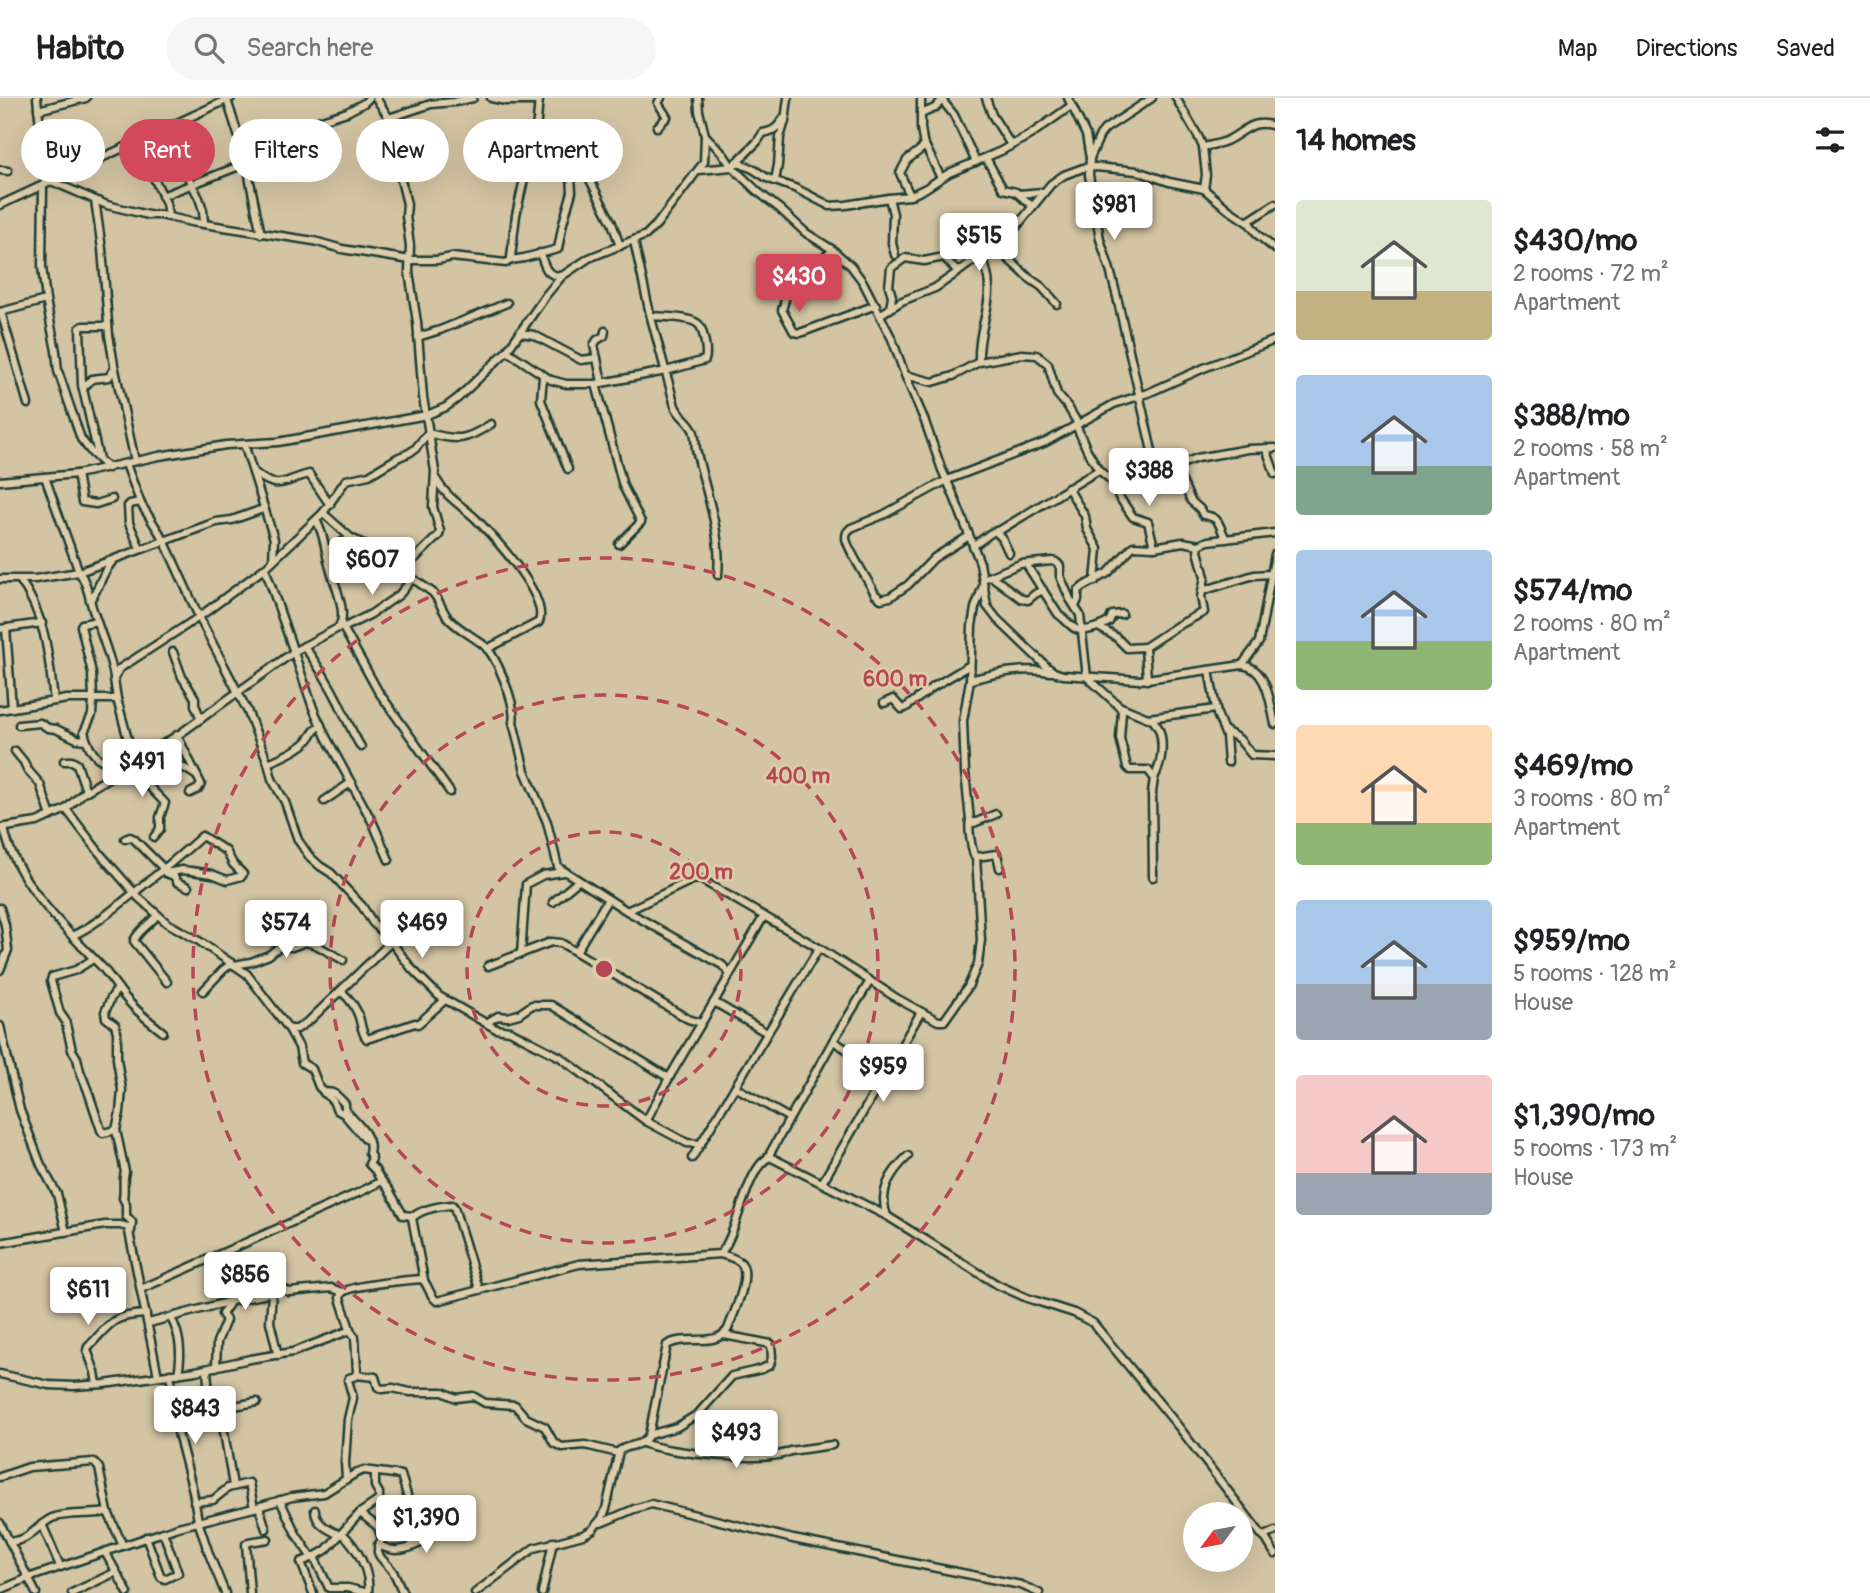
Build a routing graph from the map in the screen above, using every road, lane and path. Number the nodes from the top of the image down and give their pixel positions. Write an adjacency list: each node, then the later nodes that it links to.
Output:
1 (37, 98): 21 (street)
2 (86, 98): 18 (street)
3 (369, 98): 27 (street)
4 (376, 98): 24 (street)
5 (473, 98): 24 (street)
6 (491, 98): 16 (street)
7 (661, 98): 29 (street)
8 (698, 98): 30 (street)
9 (789, 98): 23 (street)
10 (921, 98): 22 (street)
11 (986, 98): 32 (street)
12 (1068, 98): 20 (street)
13 (1152, 98): 36 (street)
14 (1176, 98): 33 (street)
15 (229, 99): 19 (street); 26 (street)
16 (539, 99): 78 (street)
17 (943, 99): 22 (street); 37 (street)
18 (75, 100): 21 (street)
19 (215, 102): 25 (street)
20 (1071, 106): 32 (street); 36 (street)
21 (38, 110): 51 (street)
22 (921, 114): 31 (street)
23 (786, 115): 38 (street); 45 (street)
24 (389, 118)
25 (183, 119)
26 (235, 119)
27 (323, 119)
28 (1275, 126): 33 (street)
29 (657, 127)
30 (705, 135): 38 (street); 42 (street)
31 (925, 145): 44 (street); 58 (street)
32 (1011, 145): 35 (street)
33 (1203, 147): 53 (street)
34 (119, 150): 51 (street)
35 (986, 158): 37 (street); 55 (street)
36 (1090, 158): 39 (street)
37 (976, 162): 44 (street)
38 (734, 164): 42 (street); 45 (street); 73 (street)
39 (1088, 167): 53 (street); 54 (street); 56 (street)
40 (0, 170): 43 (street)
41 (229, 170): 52 (street)
42 (699, 170): 69 (street)
43 (8, 171)
44 (941, 178): 58 (street)
45 (775, 181): 59 (street)
46 (156, 182): 57 (street)
47 (250, 182): 68 (street)
48 (402, 182): 77 (street)
49 (571, 182): 74 (street)
50 (590, 182): 71 (street)
51 (46, 183): 60 (street); 63 (street); 81 (street)
52 (191, 184): 57 (street); 67 (street)
53 (1205, 189): 66 (street)
54 (1043, 192): 55 (street); 64 (street)
55 (1019, 194): 64 (street)
56 (1093, 195): 61 (street); 103 (street)
57 (162, 196): 65 (street)
58 (910, 196): 59 (street)
59 (889, 198): 75 (street)
60 (95, 200): 65 (street); 89 (street)
61 (1140, 203)
62 (1275, 204): 66 (street)
63 (0, 205)
64 (1032, 206): 70 (street)
65 (168, 216): 67 (street)
66 (1247, 222): 72 (street)
67 (204, 224): 68 (street)
68 (261, 234): 77 (street)
69 (634, 241): 71 (street); 88 (street)
70 (993, 245): 76 (street); 83 (street)
71 (620, 246): 80 (street)
72 (1275, 249)
73 (834, 250): 84 (street); 84 (street)
74 (540, 253): 78 (street); 80 (street)
75 (895, 254)
76 (981, 255): 79 (street); 96 (street)
77 (410, 260): 78 (street); 92 (street)
78 (510, 260)
79 (958, 272): 85 (street); 85 (street)
80 (562, 276): 91 (street)
81 (46, 300): 86 (street); 112 (street)
82 (507, 303): 92 (street)
83 (1056, 304)
84 (876, 305): 87 (street)
85 (890, 309): 87 (street)
86 (0, 312): 104 (street)
87 (881, 314): 99 (street)
88 (651, 316): 98 (street); 98 (street)
89 (107, 326): 97 (street); 102 (street)
90 (605, 331): 95 (street)
91 (520, 332): 94 (street); 95 (street)
92 (418, 337): 105 (street)
93 (1275, 340): 103 (street)
94 (508, 351): 100 (street); 105 (street)
95 (597, 358): 101 (street)
96 (979, 362): 99 (street); 107 (street)
97 (114, 369): 102 (street); 113 (street)
98 (666, 371): 101 (street); 155 (street)
99 (905, 375): 125 (street)
100 (543, 377): 101 (street); 117 (street)
101 (599, 383): 141 (street)
102 (83, 388): 112 (street)
103 (1139, 396): 107 (street); 118 (street)
104 (27, 404)
105 (426, 415): 108 (street); 109 (street)
106 (491, 424): 108 (street)
107 (1077, 424): 119 (street); 125 (street)
108 (428, 433): 124 (street); 131 (street)
109 (244, 444): 113 (street); 120 (street)
110 (1266, 448): 111 (street); 115 (street); 122 (street)
111 (1275, 448)
112 (99, 461): 116 (street)
113 (135, 461): 114 (street)
114 (126, 464): 116 (street); 130 (street)
115 (1175, 466): 118 (street); 139 (street)
116 (108, 468): 121 (street)
117 (568, 469)
118 (1159, 469): 126 (street)
119 (1099, 470): 126 (street); 128 (street)
120 (253, 472): 131 (street); 132 (street)
121 (77, 474): 123 (street); 129 (street)
122 (1275, 474)
123 (45, 477): 127 (street); 154 (street)
124 (435, 477): 153 (street); 177 (street)
125 (947, 480): 137 (street); 137 (street)
126 (1111, 480): 144 (street)
127 (0, 481)
128 (1068, 488): 135 (street); 161 (street)
129 (111, 499)
130 (140, 502): 140 (street); 145 (street)
131 (330, 505): 133 (street)
132 (263, 509): 140 (street); 150 (street)
133 (323, 513): 134 (street); 138 (street)
134 (316, 520): 146 (street); 150 (street)
135 (996, 532): 143 (street); 147 (street)
136 (1275, 533): 139 (street)
137 (969, 536): 143 (street)
138 (351, 538): 146 (street); 153 (street)
139 (1226, 539): 142 (street)
140 (164, 540): 145 (street); 168 (street)
141 (619, 544)
142 (1199, 545): 144 (street); 164 (street)
143 (973, 546): 162 (street)
144 (1154, 547): 161 (street)
145 (140, 548): 149 (street)
146 (326, 550): 171 (street)
147 (1009, 553)
148 (1275, 554): 157 (street)
149 (117, 557): 154 (street); 165 (street)
150 (273, 562): 152 (street)
151 (1026, 564): 156 (street); 163 (street); 166 (street)
152 (265, 568): 168 (street); 179 (street)
153 (402, 571): 159 (street)
154 (79, 572): 160 (street); 165 (street)
155 (718, 575)
156 (991, 576): 162 (street); 163 (street)
157 (1272, 578): 164 (street); 181 (street)
158 (0, 579): 160 (street)
159 (412, 579): 171 (street); 177 (street)
160 (20, 580): 170 (street)
161 (1095, 581): 166 (street)
162 (984, 582): 180 (street); 183 (street)
163 (1043, 590): 174 (street)
164 (1202, 591): 176 (street)
165 (90, 600): 169 (street)
166 (1075, 606): 174 (street)
167 (1122, 614): 172 (street)
168 (199, 617): 184 (street); 188 (street)
169 (97, 621): 184 (street); 190 (street)
170 (41, 623): 173 (street); 191 (street)
171 (342, 626): 175 (street); 216 (street)
172 (1098, 627): 174 (street); 176 (street)
173 (3, 628): 194 (street)
174 (1081, 630): 185 (street)
175 (304, 646): 179 (street); 205 (street)
176 (1145, 647): 187 (street)
177 (487, 649): 230 (street)
178 (173, 652): 198 (street)
179 (295, 652): 188 (street); 201 (street)
180 (970, 665): 186 (street); 192 (street)
181 (1242, 665): 182 (street); 199 (street)
182 (1209, 670): 187 (street); 195 (street)
183 (1054, 672): 185 (street); 186 (street)
184 (114, 677): 189 (street)
185 (1087, 677): 187 (street); 193 (street)
186 (970, 680): 222 (street)
187 (1147, 680)
188 (236, 693): 198 (street); 211 (street)
189 (117, 699): 190 (street); 210 (street)
190 (93, 700): 191 (street); 204 (street)
191 (54, 701): 194 (street)
192 (884, 703)
193 (1119, 706): 197 (street); 213 (street)
194 (12, 708): 196 (street)
195 (1216, 709): 197 (street); 202 (street)
196 (0, 710)
197 (1150, 718): 213 (street)
198 (201, 719): 203 (street)
199 (1275, 724)
200 (19, 725): 204 (street)
201 (321, 725): 211 (street); 214 (street)
202 (1224, 730): 207 (street); 209 (street)
203 (177, 735): 210 (street); 212 (street)
204 (86, 740): 210 (street)
205 (361, 747)
206 (15, 751): 221 (street)
207 (1275, 756)
208 (64, 761): 215 (street)
209 (1228, 762)
210 (130, 763): 212 (street); 215 (street); 224 (street)
211 (268, 763): 242 (street)
212 (198, 777): 217 (street)
213 (1154, 778): 231 (street)
214 (352, 782): 218 (street); 227 (street)
215 (86, 791): 219 (street)
216 (450, 792)
217 (190, 793)
218 (324, 801)
219 (66, 809): 221 (street); 234 (street)
220 (996, 814): 222 (street)
221 (51, 816): 223 (street)
222 (970, 820): 226 (street)
223 (2, 828): 241 (street)
224 (154, 837)
225 (125, 839): 229 (street)
226 (976, 857): 228 (street); 259 (street)
227 (390, 860)
228 (999, 868)
229 (164, 871): 229 (street); 233 (street); 234 (street)
230 (565, 872): 232 (street); 245 (street)
231 (1153, 877)
232 (578, 881): 235 (street); 236 (street)
233 (188, 887)
234 (134, 893): 239 (street); 241 (street)
235 (608, 899): 238 (street); 244 (street)
236 (553, 902)
237 (0, 908): 250 (street)
238 (627, 911): 240 (street); 251 (street)
239 (157, 915): 248 (street); 253 (street)
240 (764, 916): 243 (street); 251 (street)
241 (72, 936): 246 (street)
242 (391, 942): 256 (street); 257 (street)
243 (819, 948): 252 (street); 265 (street)
244 (576, 952): 245 (street); 261 (street)
245 (521, 954): 249 (street)
246 (93, 958): 254 (street); 272 (street)
247 (343, 960): 248 (street)
248 (233, 964): 255 (street); 263 (street)
249 (488, 966)
250 (0, 970)
251 (730, 974): 258 (street)
252 (870, 981): 259 (street); 266 (street)
253 (167, 982)
254 (118, 988): 264 (street); 272 (street)
255 (203, 991)
256 (339, 993): 257 (street); 263 (street)
257 (445, 1000): 260 (street)
258 (714, 1002): 261 (street); 265 (street)
259 (921, 1012): 267 (street)
260 (486, 1023): 268 (street); 271 (street)
261 (701, 1023): 268 (street)
262 (0, 1026): 281 (street)
263 (289, 1028): 277 (street)
264 (163, 1032)
265 (767, 1033): 269 (street)
266 (833, 1041): 267 (street); 270 (street)
267 (888, 1069): 278 (street)
268 (668, 1078): 271 (street)
269 (735, 1087): 270 (street); 273 (street)
270 (789, 1118): 275 (street)
271 (646, 1121): 273 (street)
272 (116, 1130): 282 (street)
273 (701, 1144): 276 (street)
274 (908, 1156): 280 (street)
275 (768, 1157): 278 (street); 284 (street)
276 (692, 1158)
277 (382, 1181): 279 (street); 286 (street)
278 (821, 1183): 280 (street)
279 (413, 1216): 285 (street); 287 (street)
280 (887, 1216): 336 (street)
281 (66, 1232): 282 (street); 283 (street)
282 (131, 1233): 286 (street)
283 (0, 1243)
284 (720, 1254): 287 (street); 297 (street)
285 (424, 1280): 287 (street); 289 (street)
286 (141, 1289): 292 (street)
287 (478, 1289)
288 (272, 1292): 289 (street); 290 (street); 298 (street)
289 (343, 1292): 295 (street)
290 (231, 1301): 291 (street); 299 (street)
291 (188, 1313): 293 (street); 296 (street)
292 (146, 1314): 294 (street); 306 (street)
293 (171, 1318): 294 (street); 296 (street)
294 (149, 1323): 305 (street)
295 (349, 1329): 298 (street); 304 (street)
296 (178, 1334): 303 (street)
297 (724, 1335): 311 (street); 311 (street)
298 (278, 1354): 299 (street)
299 (216, 1367): 300 (street)
300 (207, 1368): 303 (street); 309 (street)
301 (0, 1374): 306 (street)
302 (170, 1374): 303 (street); 305 (street); 310 (street)
303 (178, 1374)
304 (356, 1375): 314 (street); 317 (street)
305 (158, 1376): 306 (street)
306 (97, 1384)
307 (257, 1402): 308 (street)
308 (220, 1408): 309 (street); 318 (street)
309 (210, 1410): 310 (street)
310 (175, 1416): 320 (street)
311 (649, 1435): 312 (street)
312 (643, 1443): 313 (street); 314 (street)
313 (832, 1445)
314 (618, 1453): 330 (street)
315 (375, 1472): 317 (street); 324 (street); 325 (street)
316 (0, 1477): 323 (street)
317 (346, 1479): 319 (street)
318 (233, 1486): 320 (street); 321 (street)
319 (280, 1500): 321 (street); 347 (street)
320 (194, 1502): 327 (street)
321 (257, 1507): 327 (street); 332 (street)
322 (315, 1510): 335 (street)
323 (108, 1512): 329 (street); 342 (street)
324 (360, 1513): 331 (street); 335 (street)
325 (409, 1514): 331 (street); 343 (street)
326 (457, 1515): 343 (street)
327 (198, 1521): 334 (street); 358 (street)
328 (0, 1523): 339 (street)
329 (42, 1524): 339 (street); 349 (street)
330 (596, 1525): 340 (street); 365 (street)
331 (378, 1527): 341 (street)
332 (266, 1529)
333 (1275, 1531): 336 (street)
334 (163, 1532): 337 (street); 337 (street)
335 (341, 1534): 347 (street); 361 (street)
336 (1264, 1536): 346 (street)
337 (146, 1538): 342 (street)
338 (268, 1539): 359 (street)
339 (9, 1541): 351 (street)
340 (553, 1542): 363 (street); 364 (street)
341 (379, 1545): 344 (street); 348 (street)
342 (122, 1546): 345 (street)
343 (411, 1546): 344 (street)
344 (389, 1549): 348 (street)
345 (105, 1552): 349 (street); 350 (street)
346 (1275, 1554)
347 (313, 1558): 360 (street); 361 (street)
348 (380, 1558): 362 (street)
349 (60, 1566): 351 (street)
350 (116, 1573): 352 (street); 357 (street)
351 (28, 1578): 353 (street); 354 (street)
352 (88, 1585): 355 (street); 356 (street)
353 (0, 1590)
354 (36, 1593)
355 (72, 1593)
356 (93, 1593)
357 (128, 1593)
358 (226, 1593)
359 (250, 1593)
360 (313, 1593)
361 (368, 1593)
362 (403, 1593)
363 (475, 1593)
364 (542, 1593)
365 (1039, 1593)

